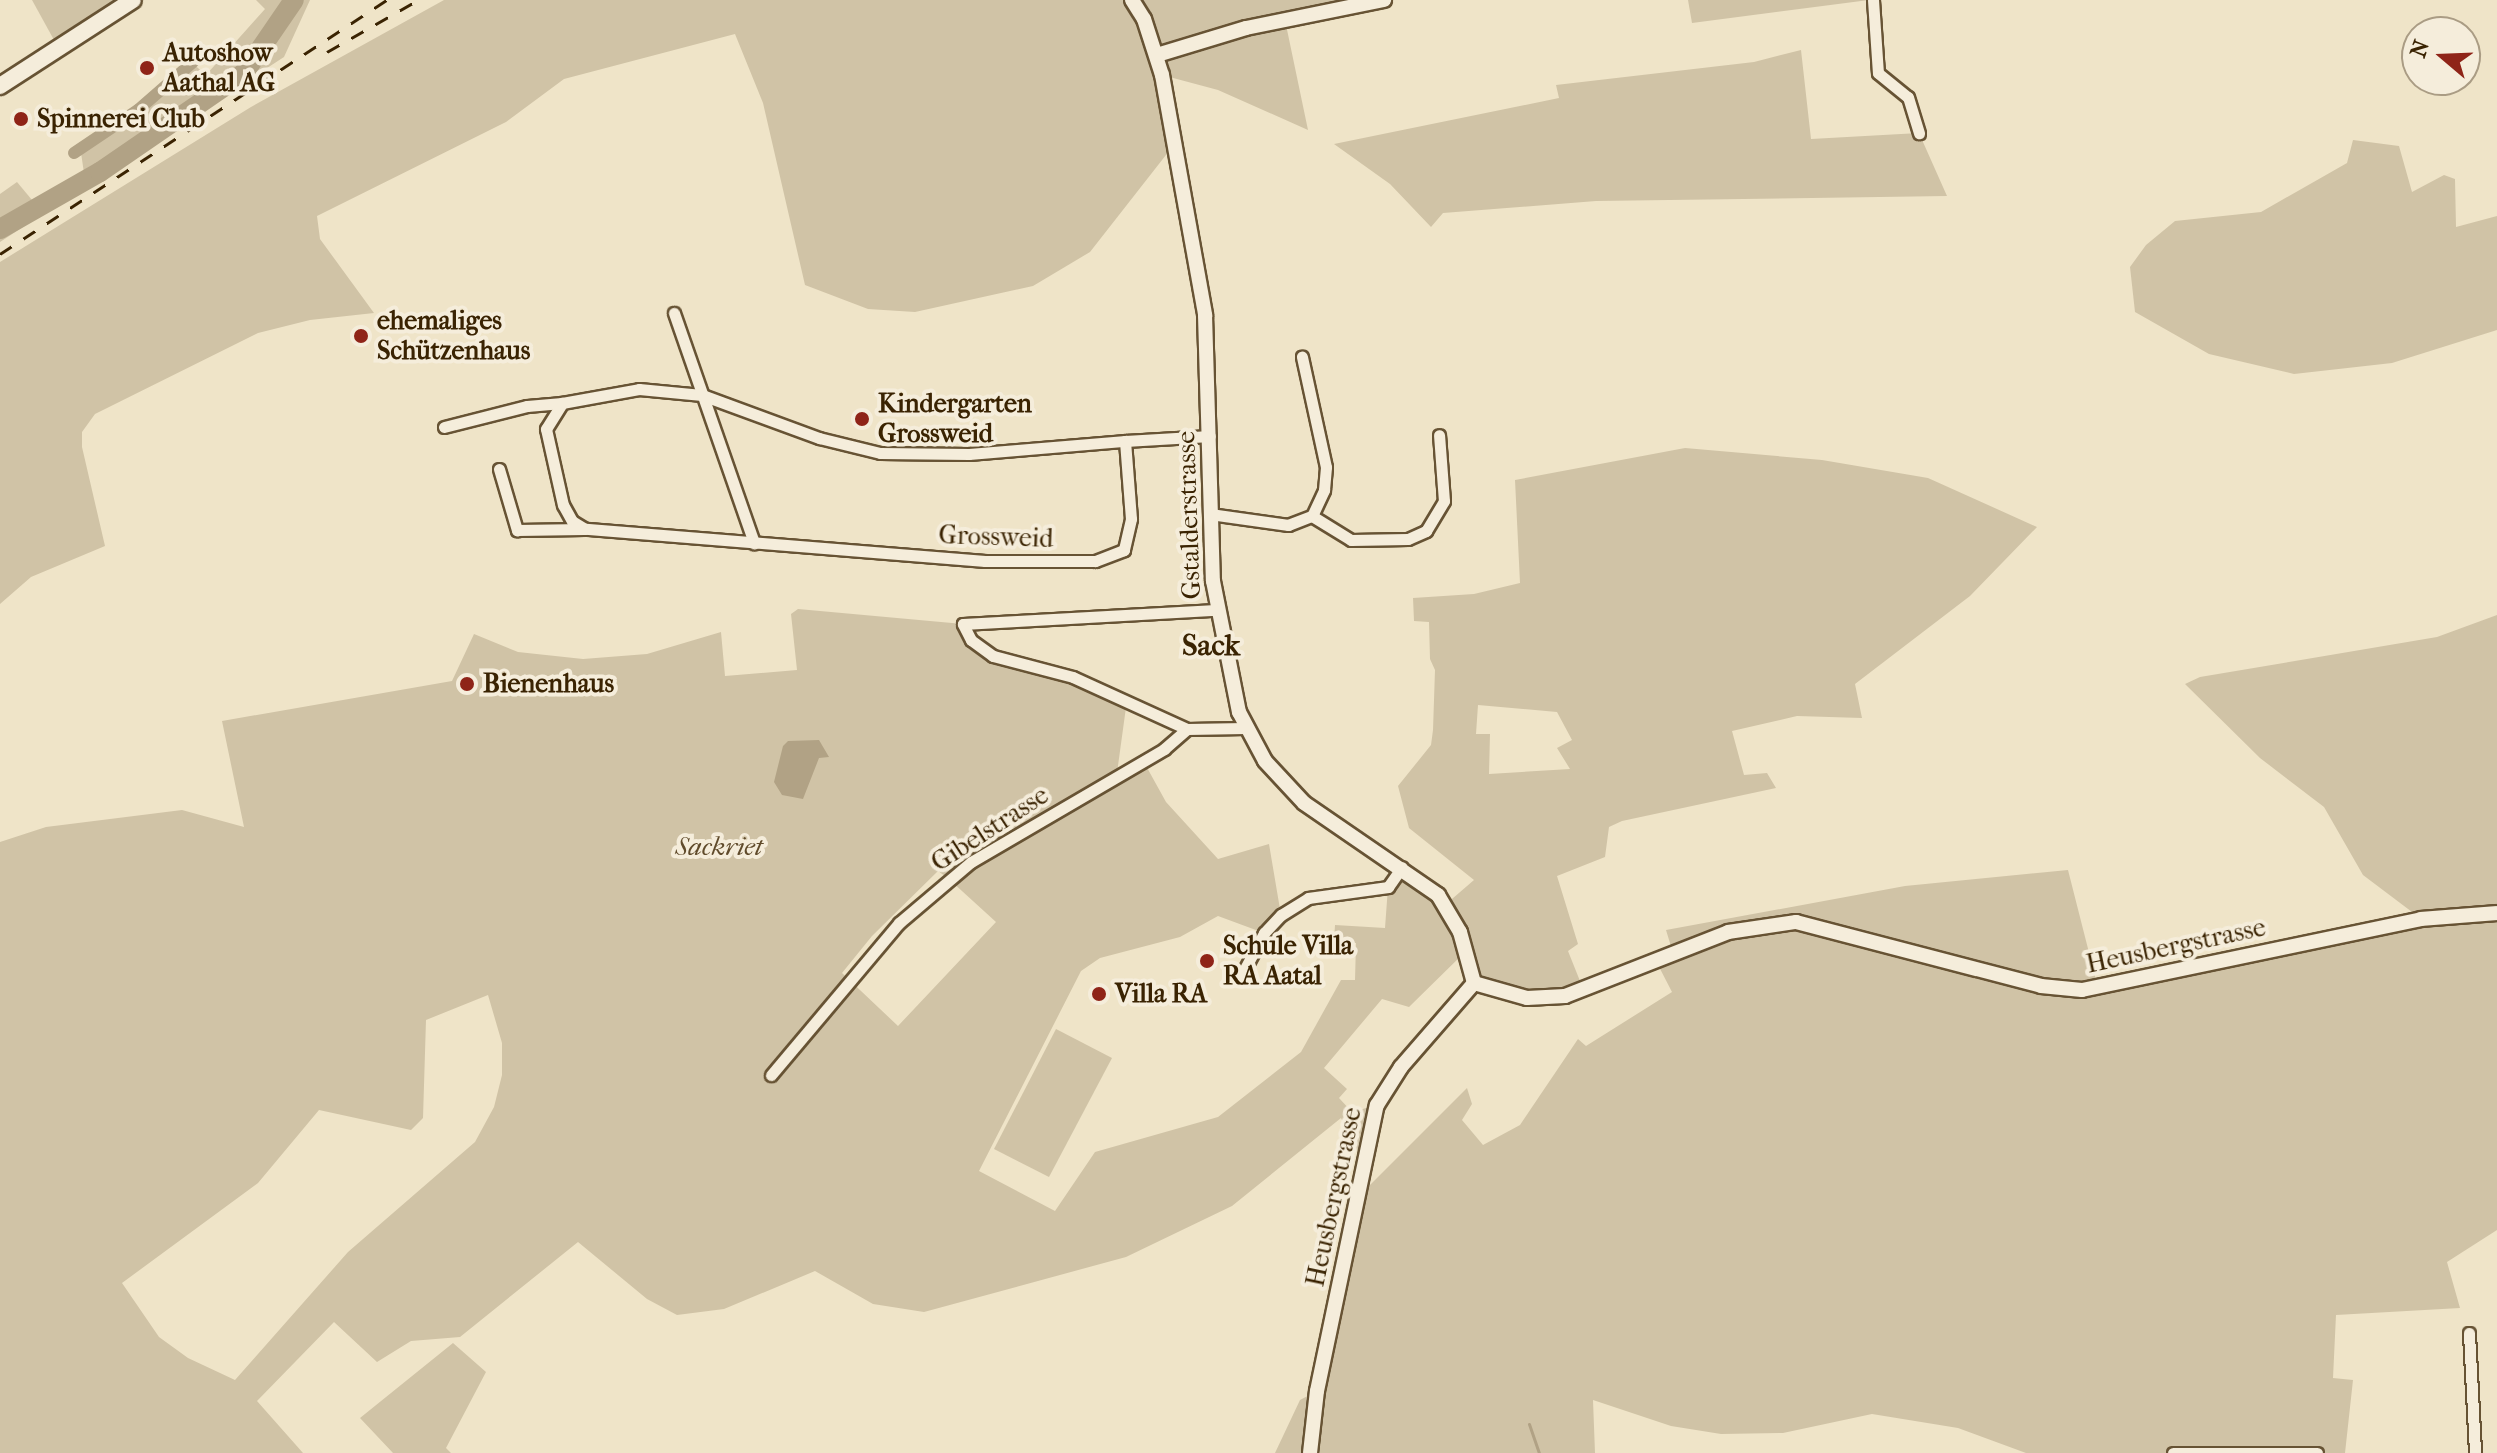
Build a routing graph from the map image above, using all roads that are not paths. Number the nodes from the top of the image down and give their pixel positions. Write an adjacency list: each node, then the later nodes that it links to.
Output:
1 (133, 0): 6 (main road)
2 (1132, 0): 5 (street, Gstalderstrasse)
3 (1384, 0): 5 (street)
4 (1873, 0): 7 (street)
5 (1157, 55): 14 (street, Gstalderstrasse)
6 (0, 86)
7 (1919, 133)
8 (674, 313): 10 (street)
9 (1302, 357): 18 (street)
10 (702, 395): 11 (street); 15 (street); 20 (street)
11 (562, 403): 12 (street); 19 (street)
12 (444, 427)
13 (1439, 435): 18 (street)
14 (1210, 436): 15 (street); 17 (street, Gstalderstrasse)
15 (1125, 441): 20 (street, Grossweid)
16 (499, 469): 19 (street, Grossweid)
17 (1210, 514): 18 (street); 21 (street, Gstalderstrasse)
18 (1312, 516)
19 (585, 529): 20 (street, Grossweid)
20 (754, 543)
21 (1216, 610): 22 (street, Gstalderstrasse); 23 (street)
22 (1245, 728): 23 (street); 24 (street, Gstalderstrasse)
23 (1187, 729): 28 (street, Gibelstrasse)
24 (1402, 867): 26 (street); 27 (street, Gstalderstrasse)
25 (2497, 913): 27 (street, Heusbergstrasse)
26 (1242, 974)
27 (1474, 983): 30 (street, Heusbergstrasse)
28 (771, 1075)
29 (2469, 1333): 33 (street)
30 (1310, 1453)
31 (2173, 1453): 32 (street)
32 (2317, 1453)
33 (2475, 1453)

